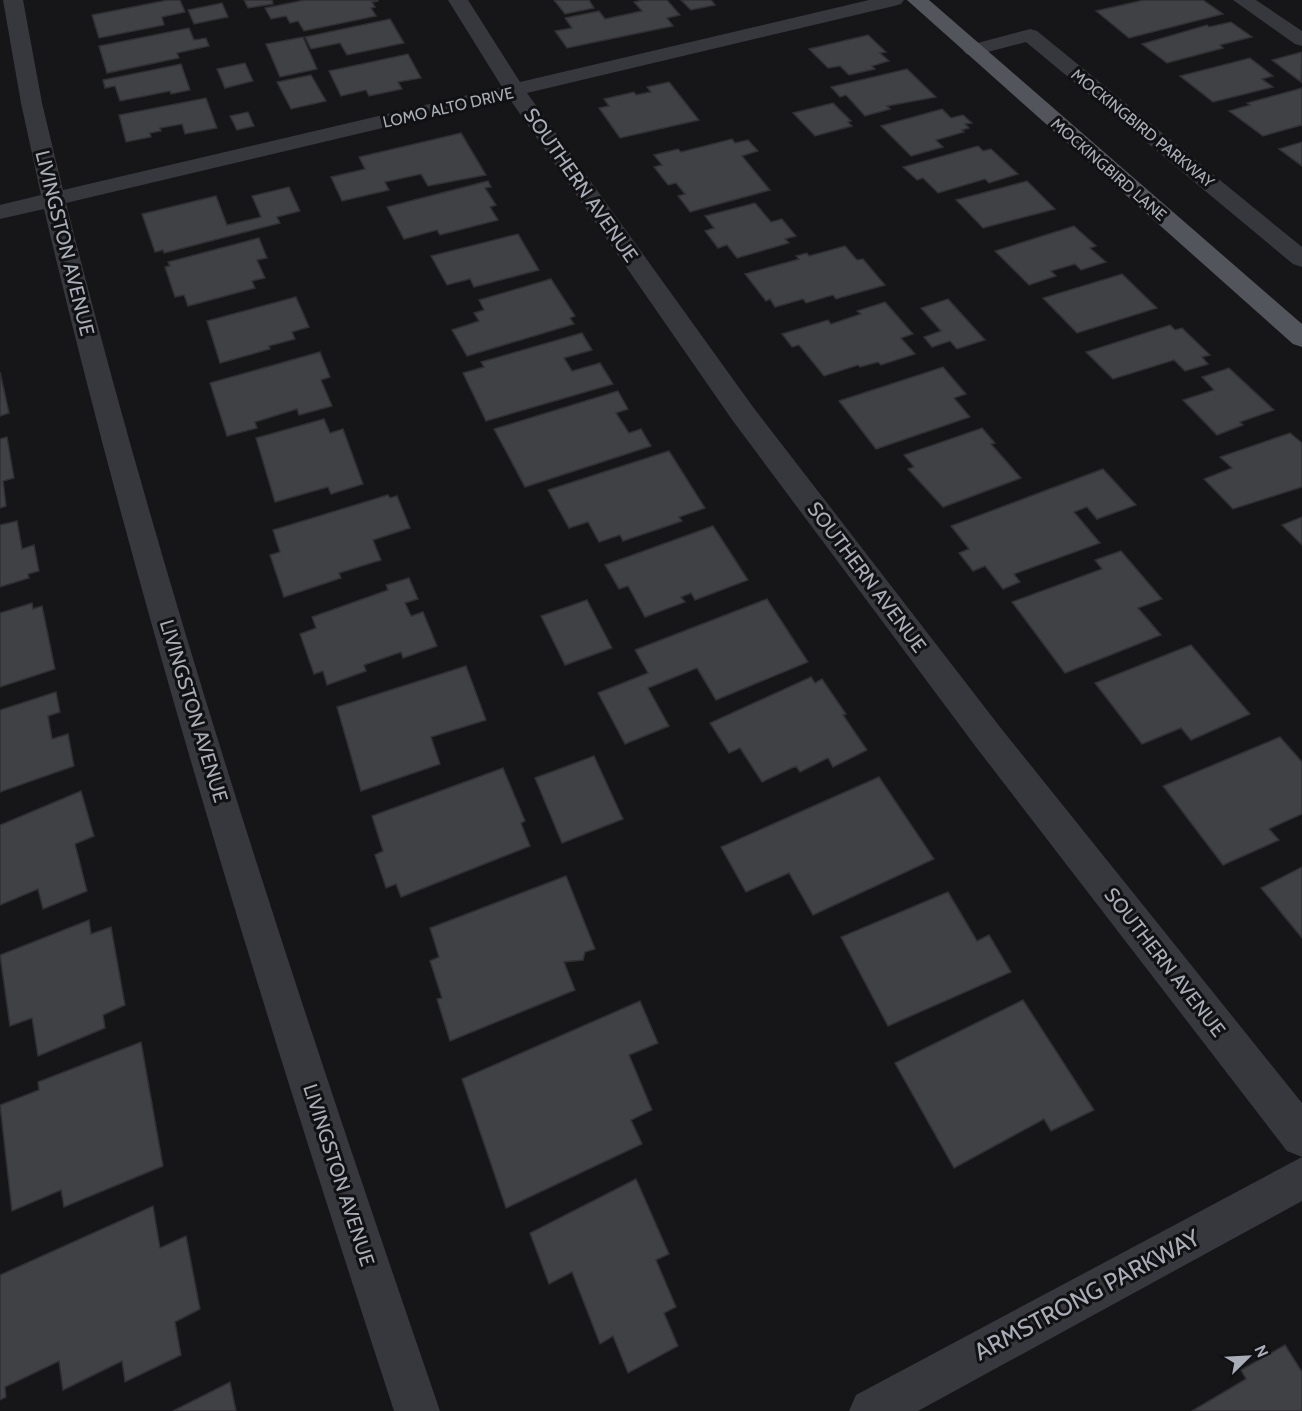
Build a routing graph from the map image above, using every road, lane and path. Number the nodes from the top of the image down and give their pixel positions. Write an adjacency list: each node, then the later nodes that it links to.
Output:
1 (13, 0): 9 (street, LIVINGSTON AVENUE)
2 (458, 0): 8 (street, SOUTHERN AVENUE)
3 (894, 0): 8 (street, LOMO ALTO DRIVE)
4 (917, 0): 7 (main road, MOCKINGBIRD LANE)
5 (1243, 0): 6 (street)
6 (1302, 40)
7 (973, 50): 11 (street, MOCKINGBIRD PARKWAY); 12 (main road, MOCKINGBIRD LANE)
8 (516, 91): 9 (street, LOMO ALTO DRIVE); 13 (street, SOUTHERN AVENUE)
9 (53, 199): 10 (street, LOMO ALTO DRIVE); 15 (street, LIVINGSTON AVENUE)
10 (0, 212)
11 (1302, 259)
12 (1302, 338)
13 (1302, 1136)
14 (1302, 1178): 16 (street, ARMSTRONG PARKWAY)
15 (417, 1411)
16 (872, 1411)

